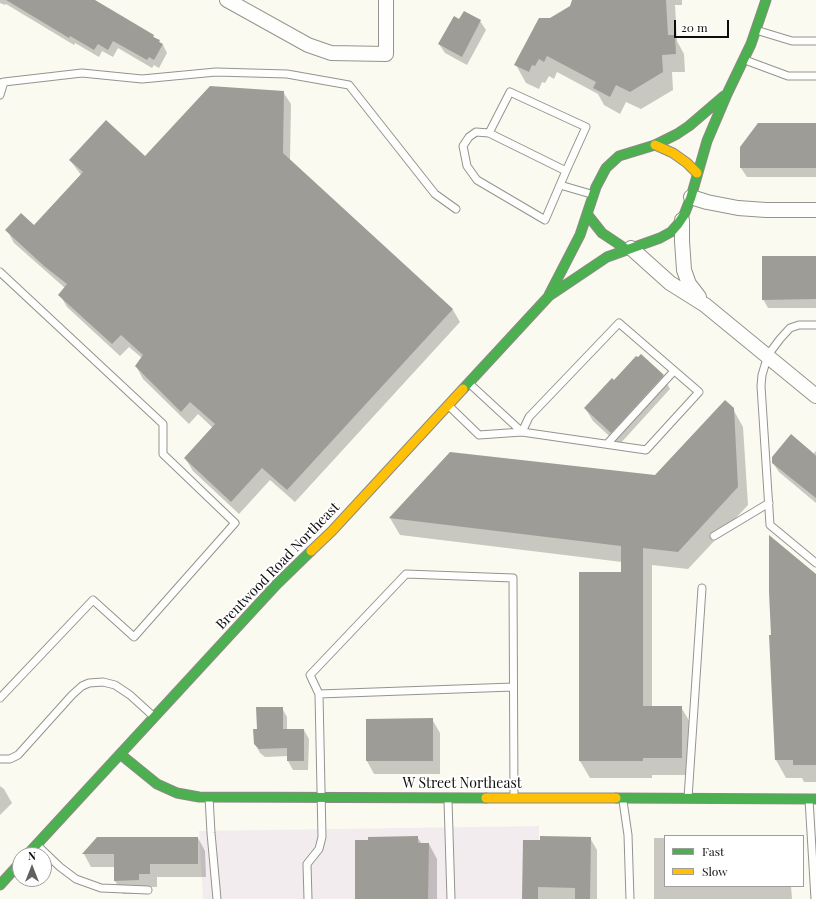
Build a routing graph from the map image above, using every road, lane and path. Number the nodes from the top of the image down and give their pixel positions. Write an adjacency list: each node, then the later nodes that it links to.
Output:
1 (227, 0): 2 (street)
2 (386, 0)
3 (766, 0): 4 (main road)
4 (757, 30): 5 (lane); 6 (main road)
5 (816, 41)
6 (744, 60): 7 (lane); 9 (main road)
7 (816, 76)
8 (2, 83): 10 (lane); 18 (lane)
9 (726, 94): 12 (main road); 14 (main road)
10 (0, 95)
11 (489, 133): 13 (lane); 13 (lane); 15 (lane)
12 (655, 145): 14 (main road); 16 (main road)
13 (566, 171): 15 (lane)
14 (697, 173): 17 (main road)
15 (560, 185): 16 (lane)
16 (593, 195): 20 (main road)
17 (691, 197): 19 (street); 21 (main road)
18 (456, 209)
19 (816, 210)
20 (587, 214): 22 (main road); 24 (main road, Brentwood Road Northeast)
21 (682, 220): 22 (main road); 25 (street)
22 (628, 249): 24 (main road, Brentwood Road Northeast); 25 (street)
23 (0, 272): 40 (lane)
24 (549, 296): 29 (main road, Brentwood Road Northeast)
25 (706, 305): 27 (street)
26 (816, 325): 27 (lane)
27 (768, 355): 30 (street); 34 (lane)
28 (674, 371): 32 (lane); 33 (lane); 33 (lane)
29 (469, 382): 31 (main road, Brentwood Road Northeast); 32 (lane)
30 (816, 396)
31 (448, 406): 32 (lane); 41 (main road, Brentwood Road Northeast)
32 (522, 432): 33 (lane)
33 (607, 444)
34 (769, 503): 35 (lane); 36 (lane)
35 (714, 536)
36 (816, 563)
37 (702, 588): 49 (lane)
38 (513, 686): 39 (lane); 39 (lane); 47 (lane)
39 (319, 694): 45 (lane)
40 (0, 698)
41 (154, 717): 42 (main road, Brentwood Road Northeast); 43 (lane)
42 (120, 754): 44 (main road, W Street Northeast); 51 (main road, Brentwood Road Northeast)
43 (0, 759)
44 (209, 797): 45 (main road, W Street Northeast); 55 (lane)
45 (322, 797): 46 (main road, W Street Northeast); 56 (lane)
46 (448, 798): 47 (main road, W Street Northeast); 57 (lane)
47 (514, 798): 48 (main road, W Street Northeast)
48 (623, 798): 49 (main road, W Street Northeast); 58 (lane)
49 (688, 798): 50 (main road, W Street Northeast)
50 (813, 799): 59 (lane)
51 (37, 845): 54 (lane)
52 (12, 871): 53 (main road)
53 (0, 884)
54 (148, 890)
55 (217, 899)
56 (308, 899)
57 (451, 899)
58 (630, 899)
59 (815, 899)

